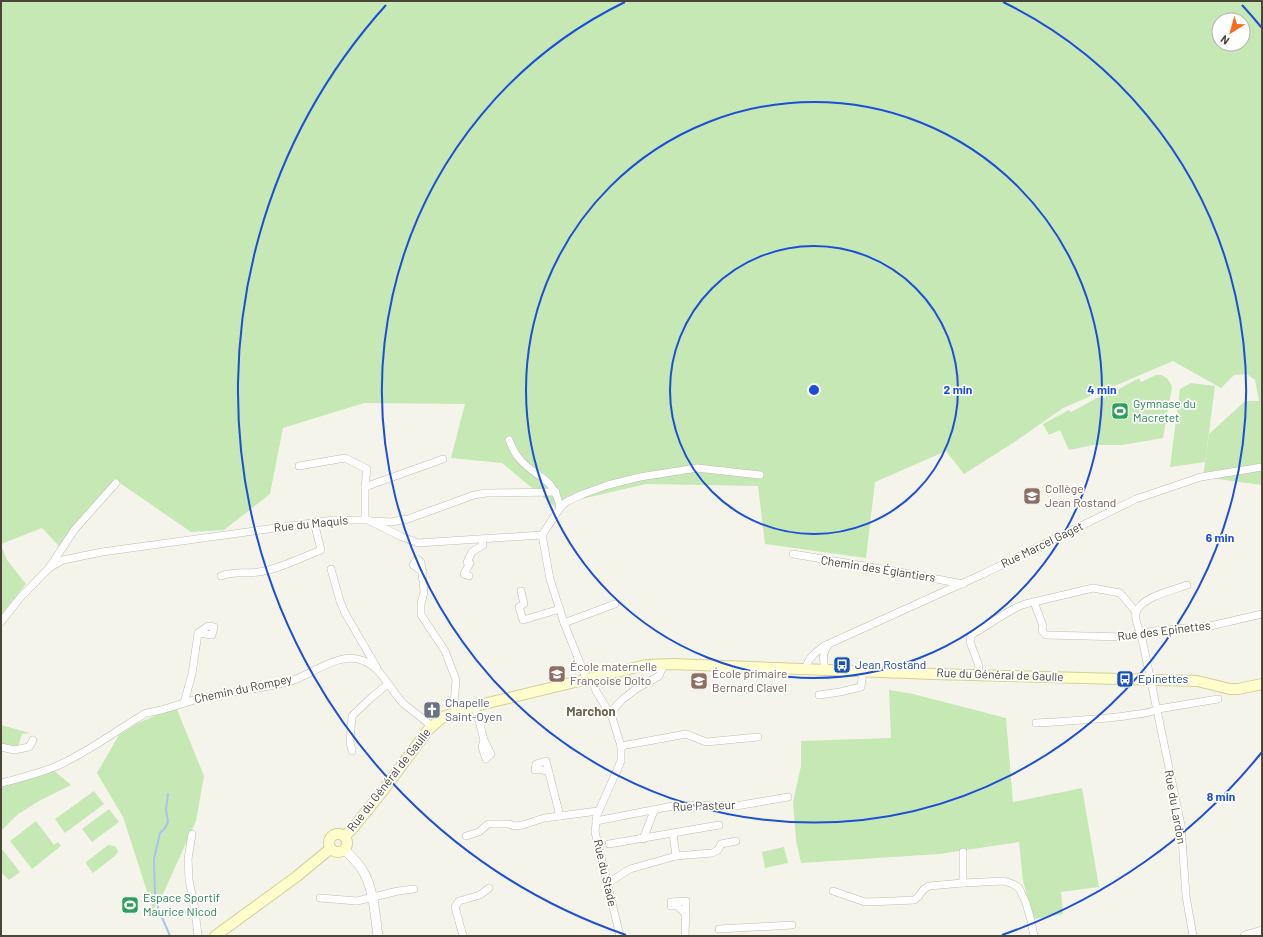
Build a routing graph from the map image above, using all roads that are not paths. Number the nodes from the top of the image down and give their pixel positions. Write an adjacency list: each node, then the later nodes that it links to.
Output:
1 (509, 440): 8 (street)
2 (443, 459): 7 (street)
3 (299, 466): 7 (street)
4 (1262, 467): 20 (street, Rue Marcel Gaget)
5 (760, 475): 9 (street)
6 (116, 482): 15 (street)
7 (365, 487): 10 (street)
8 (556, 492): 9 (street); 10 (street)
9 (560, 508): 12 (street)
10 (367, 520): 11 (street, Rue du Maquis); 13 (street, Rue du Maquis)
11 (314, 522): 15 (street, Rue du Maquis); 18 (street)
12 (542, 535): 13 (street, Rue du Maquis); 25 (street)
13 (482, 539): 19 (street)
14 (793, 554): 20 (street, Chemin des Églantiers)
15 (49, 568): 28 (street)
16 (331, 569): 37 (street)
17 (423, 572): 48 (street)
18 (221, 576)
19 (469, 576)
20 (963, 584): 32 (street, Rue Marcel Gaget)
21 (1187, 585): 26 (street)
22 (521, 591): 25 (street)
23 (1034, 602): 26 (street); 31 (street, Rue des Epinettes); 38 (street)
24 (615, 604): 29 (street)
25 (560, 609): 29 (street)
26 (1136, 612): 31 (street, Rue du Lardon)
27 (1262, 614): 31 (street, Rue des Epinettes)
28 (1, 622)
29 (564, 624): 39 (street)
30 (198, 633): 45 (street)
31 (1141, 634): 40 (street, Rue du Lardon)
32 (829, 644): 34 (street, Rue Marcel Gaget); 35 (street)
33 (664, 664): 34 (main road, Rue du Général de Gaulle); 39 (main road, Rue du Général de Gaulle); 49 (street)
34 (806, 668): 35 (main road, Rue du Général de Gaulle)
35 (825, 669): 36 (main road, Rue du Général de Gaulle)
36 (863, 670): 38 (main road, Rue du Général de Gaulle); 43 (street)
37 (380, 673): 41 (street, Chemin du Rompey); 45 (street, Chemin du Rompey)
38 (980, 675): 40 (main road, Rue du Général de Gaulle)
39 (588, 678): 46 (main road, Rue du Général de Gaulle); 49 (street, Rue du Stade)
40 (1150, 680): 42 (main road, Rue du Général de Gaulle); 47 (street, Rue du Lardon)
41 (388, 684): 51 (street, Chemin du Rompey); 57 (street)
42 (1262, 684)
43 (820, 695)
44 (1218, 699): 47 (street)
45 (184, 703): 59 (street, Chemin du Rompey)
46 (475, 706): 48 (main road, Rue du Général de Gaulle); 54 (street)
47 (1156, 710): 50 (street); 96 (street, Rue du Lardon)
48 (455, 712): 51 (main road, Rue du Général de Gaulle)
49 (610, 714): 56 (street, Rue du Stade)
50 (1036, 723)
51 (431, 726): 68 (main road, Rue du Général de Gaulle)
52 (758, 737): 56 (street)
53 (33, 740): 55 (street)
54 (484, 740)
55 (1, 746)
56 (621, 746): 61 (street, Rue du Stade)
57 (352, 751)
58 (549, 772): 63 (street)
59 (1, 783)
60 (788, 797): 62 (street, Rue Pasteur)
61 (598, 811): 63 (street); 64 (street, Rue du Stade)
62 (654, 811): 64 (street, Rue Pasteur); 70 (street)
63 (560, 816): 69 (street)
64 (596, 821): 77 (street, Rue du Stade)
65 (720, 825): 67 (street)
66 (192, 834): 89 (street)
67 (673, 834): 70 (street); 76 (street)
68 (345, 836): 73 (main road); 74 (main road)
69 (466, 836)
70 (643, 839): 72 (street)
71 (736, 841): 76 (street)
72 (609, 844)
73 (330, 849): 74 (main road); 90 (main road)
74 (344, 849): 82 (street)
75 (963, 852): 78 (street)
76 (676, 856): 77 (street)
77 (608, 883): 93 (street, Rue du Stade)
78 (963, 883): 81 (street); 95 (street)
79 (489, 888): 92 (street)
80 (414, 889): 82 (street)
81 (833, 891)
82 (372, 897): 83 (street); 91 (street)
83 (320, 898)
84 (686, 914): 94 (street)
85 (792, 925): 88 (street)
86 (719, 929): 88 (street)
87 (1262, 931): 97 (street)
88 (744, 932)
89 (198, 936)
90 (215, 936)
91 (378, 936)
92 (463, 936)
93 (620, 936)
94 (685, 936)
95 (1034, 936)
96 (1193, 936)
97 (1245, 936)

